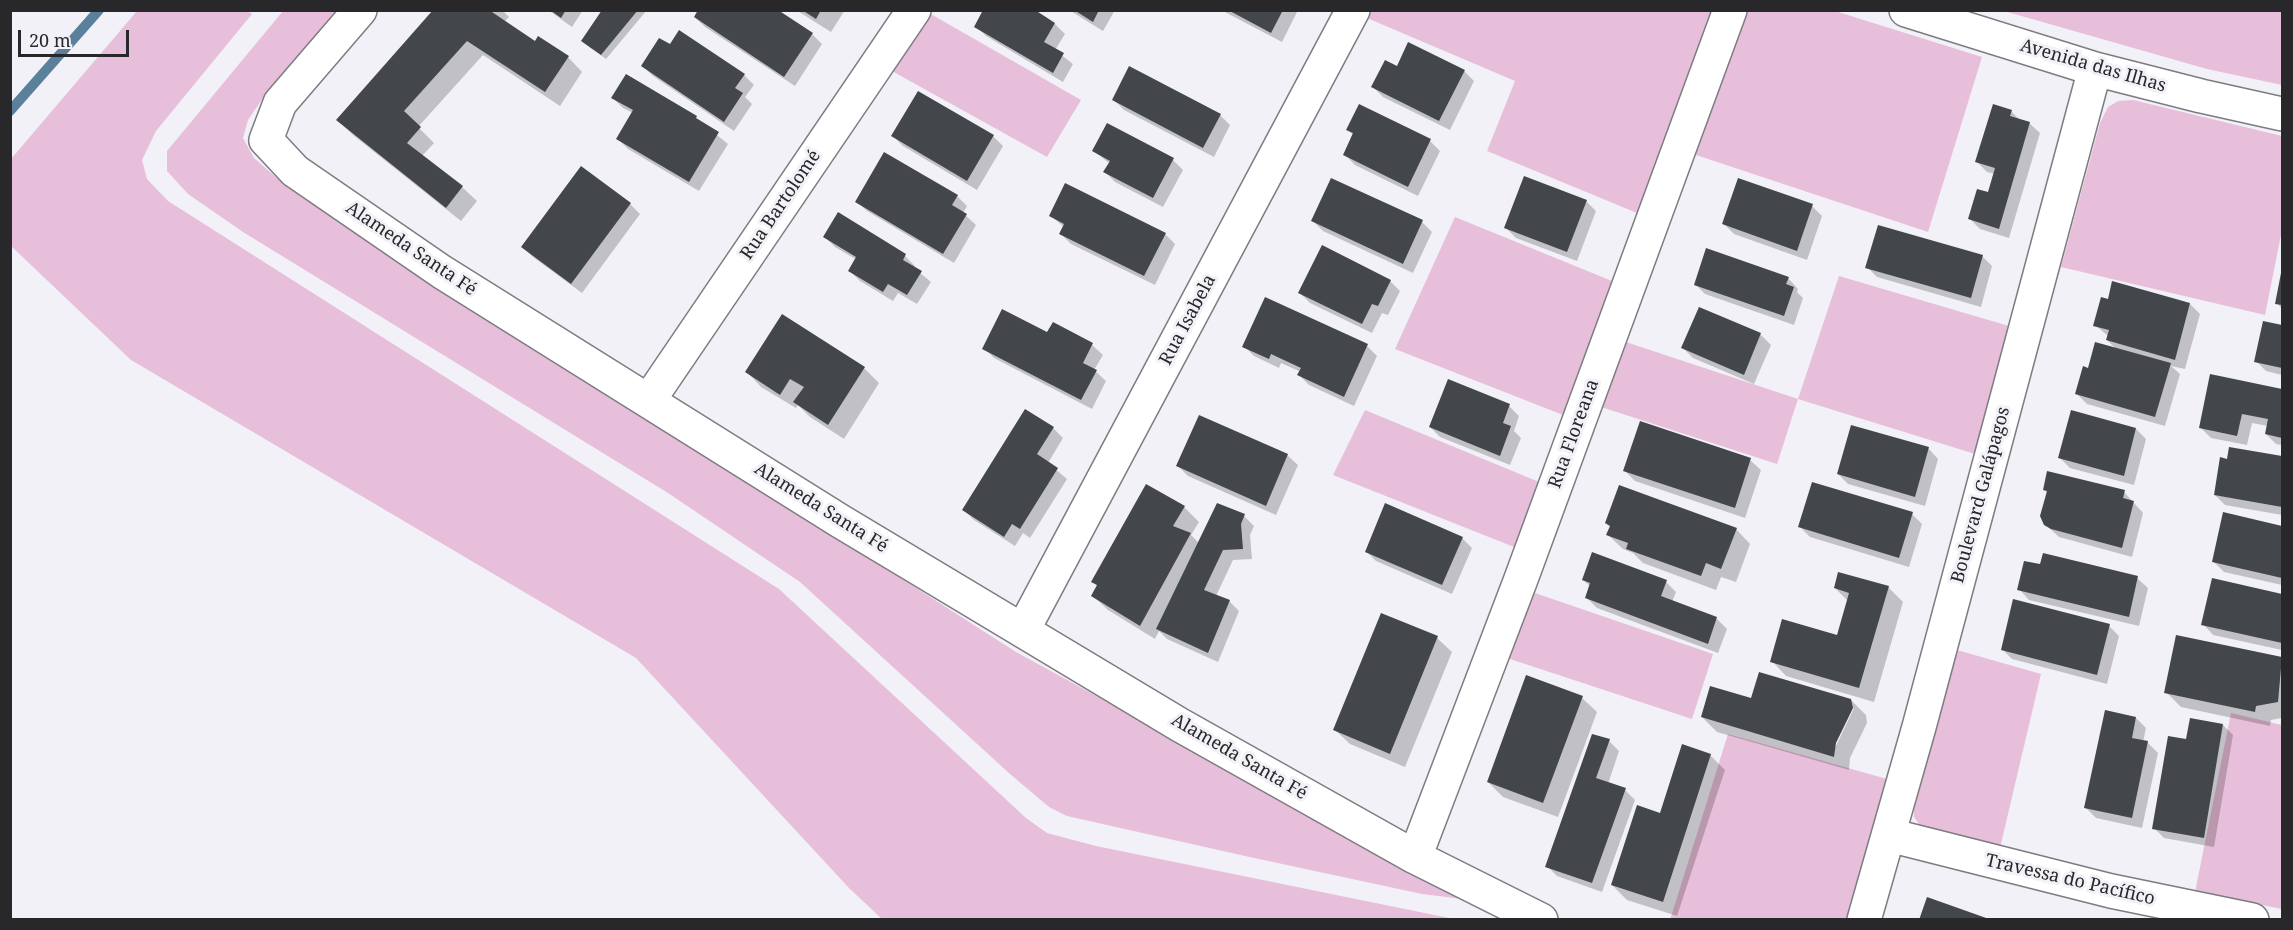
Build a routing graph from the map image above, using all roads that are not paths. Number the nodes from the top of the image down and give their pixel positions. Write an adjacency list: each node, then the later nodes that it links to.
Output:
1 (360, 10): 8 (street, Alameda Santa Fé)
2 (914, 10): 8 (street, Rua Bartolomé)
3 (1353, 10): 9 (street, Rua Isabela)
4 (1730, 10): 11 (street, Rua Floreana)
5 (1906, 10): 6 (street, Avenida das Ilhas)
6 (2095, 69): 7 (street, Avenida das Ilhas); 10 (street, Boulevard Galápagos)
7 (2283, 114)
8 (649, 400): 9 (street, Alameda Santa Fé)
9 (1023, 630): 11 (street, Alameda Santa Fé)
10 (1889, 835): 13 (street, Boulevard Galápagos); 14 (street, Travessa do Pacífico)
11 (1415, 857): 12 (street, Alameda Santa Fé)
12 (1541, 920)
13 (1864, 920)
14 (2252, 920)

